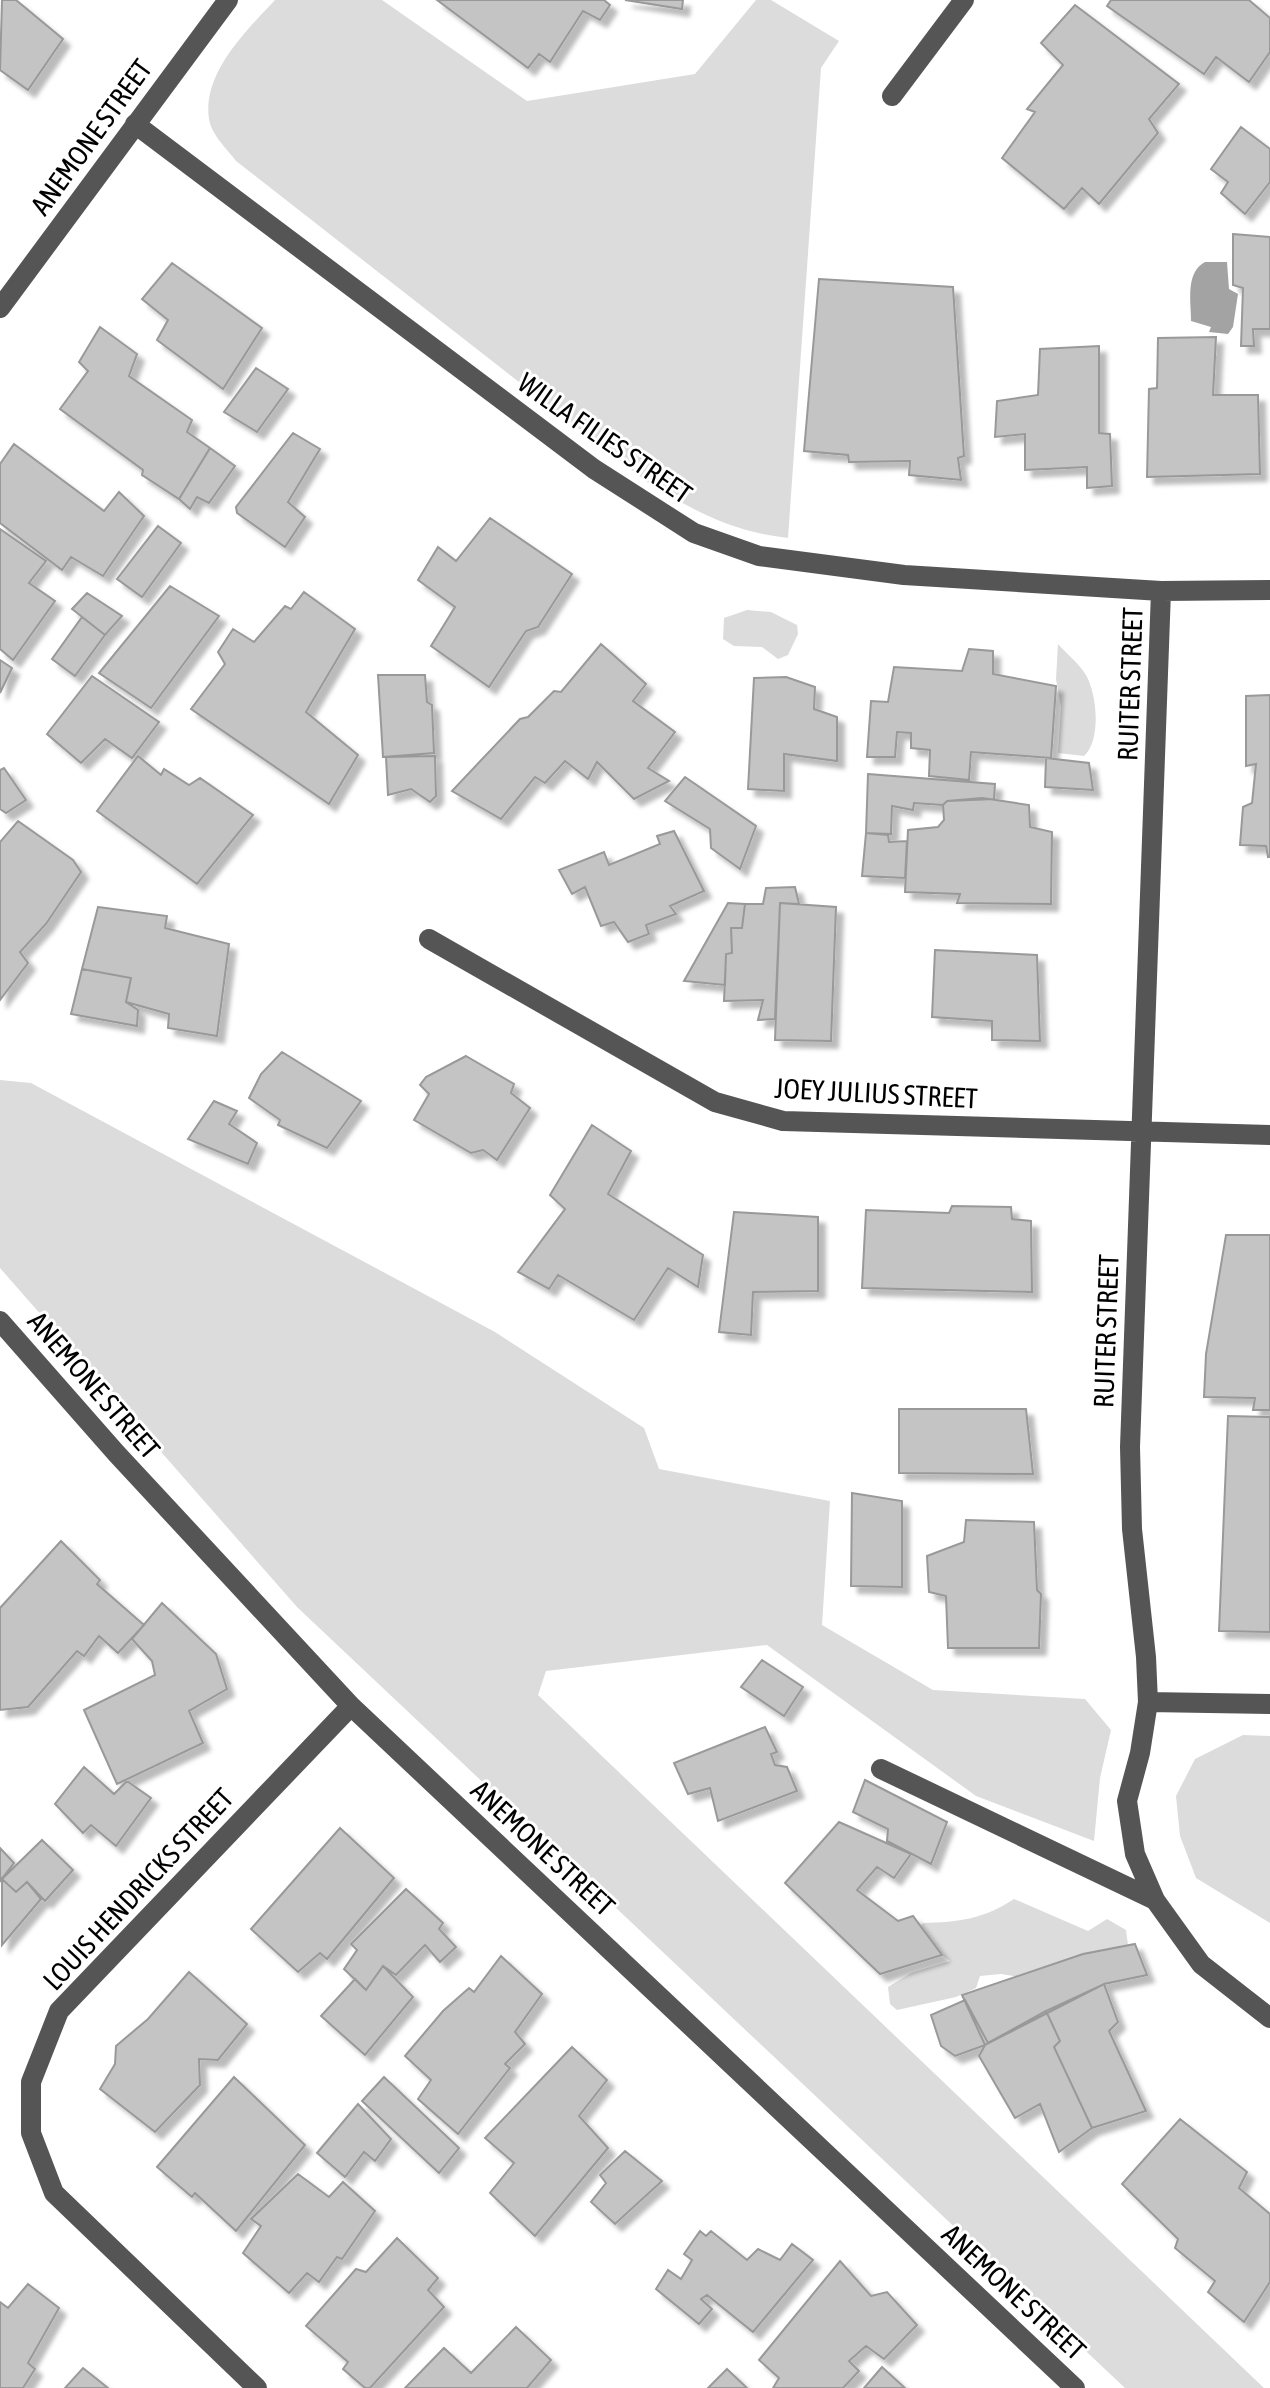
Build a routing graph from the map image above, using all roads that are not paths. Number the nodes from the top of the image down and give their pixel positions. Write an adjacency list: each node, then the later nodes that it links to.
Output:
1 (228, 0): 4 (street, ANEMONE STREET)
2 (964, 0): 3 (street)
3 (892, 96)
4 (135, 124): 5 (street, ANEMONE STREET); 7 (street, WILLA FILIES STREET)
5 (0, 308)
6 (1270, 590): 7 (street, WILLA FILIES STREET)
7 (1161, 591): 9 (street, RUITER STREET)
8 (429, 939): 9 (street, JOEY JULIUS STREET)
9 (1141, 1130): 10 (street, JOEY JULIUS STREET); 12 (street, RUITER STREET)
10 (1270, 1135)
11 (0, 1321): 14 (street, ANEMONE STREET)
12 (1148, 1702): 13 (street); 16 (street, RUITER STREET)
13 (1270, 1704)
14 (351, 1706): 18 (street, LOUIS HENDRICKS STREET); 19 (street, ANEMONE STREET)
15 (881, 1769): 16 (street)
16 (1155, 1900): 17 (street, RUITER STREET)
17 (1270, 2018)
18 (257, 2388)
19 (1075, 2388)

